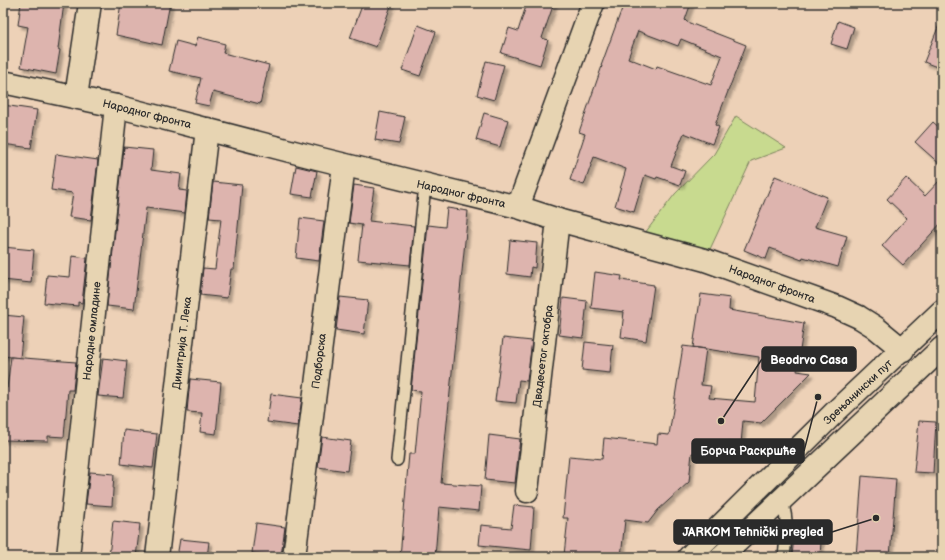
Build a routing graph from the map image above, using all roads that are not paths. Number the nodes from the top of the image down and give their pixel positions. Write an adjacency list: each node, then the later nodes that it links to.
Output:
1 (90, 3): 4 (street)
2 (593, 3): 9 (street)
3 (3, 82): 4 (street, Народног фронта)
4 (76, 97): 5 (street, Народног фронта)
5 (116, 106): 6 (street, Народног фронта); 17 (street, Народне омладине)
6 (207, 129): 7 (street, Народног фронта); 18 (street, Димитрија Т. Лека)
7 (344, 165): 8 (street, Народног фронта); 19 (street, Подборска)
8 (424, 185): 9 (street, Народног фронта); 14 (lane)
9 (518, 207): 10 (street, Народног фронта)
10 (558, 220): 13 (street, Народног фронта); 15 (street, Двадесетог октобра)
11 (942, 311): 13 (street, Зрењанински пут)
12 (942, 348): 16 (street)
13 (903, 350): 20 (street, Зрењанински пут)
14 (397, 460)
15 (527, 491)
16 (781, 499): 21 (street); 22 (lane)
17 (68, 557)
18 (157, 557)
19 (294, 557)
20 (688, 557)
21 (721, 557)
22 (784, 557)

